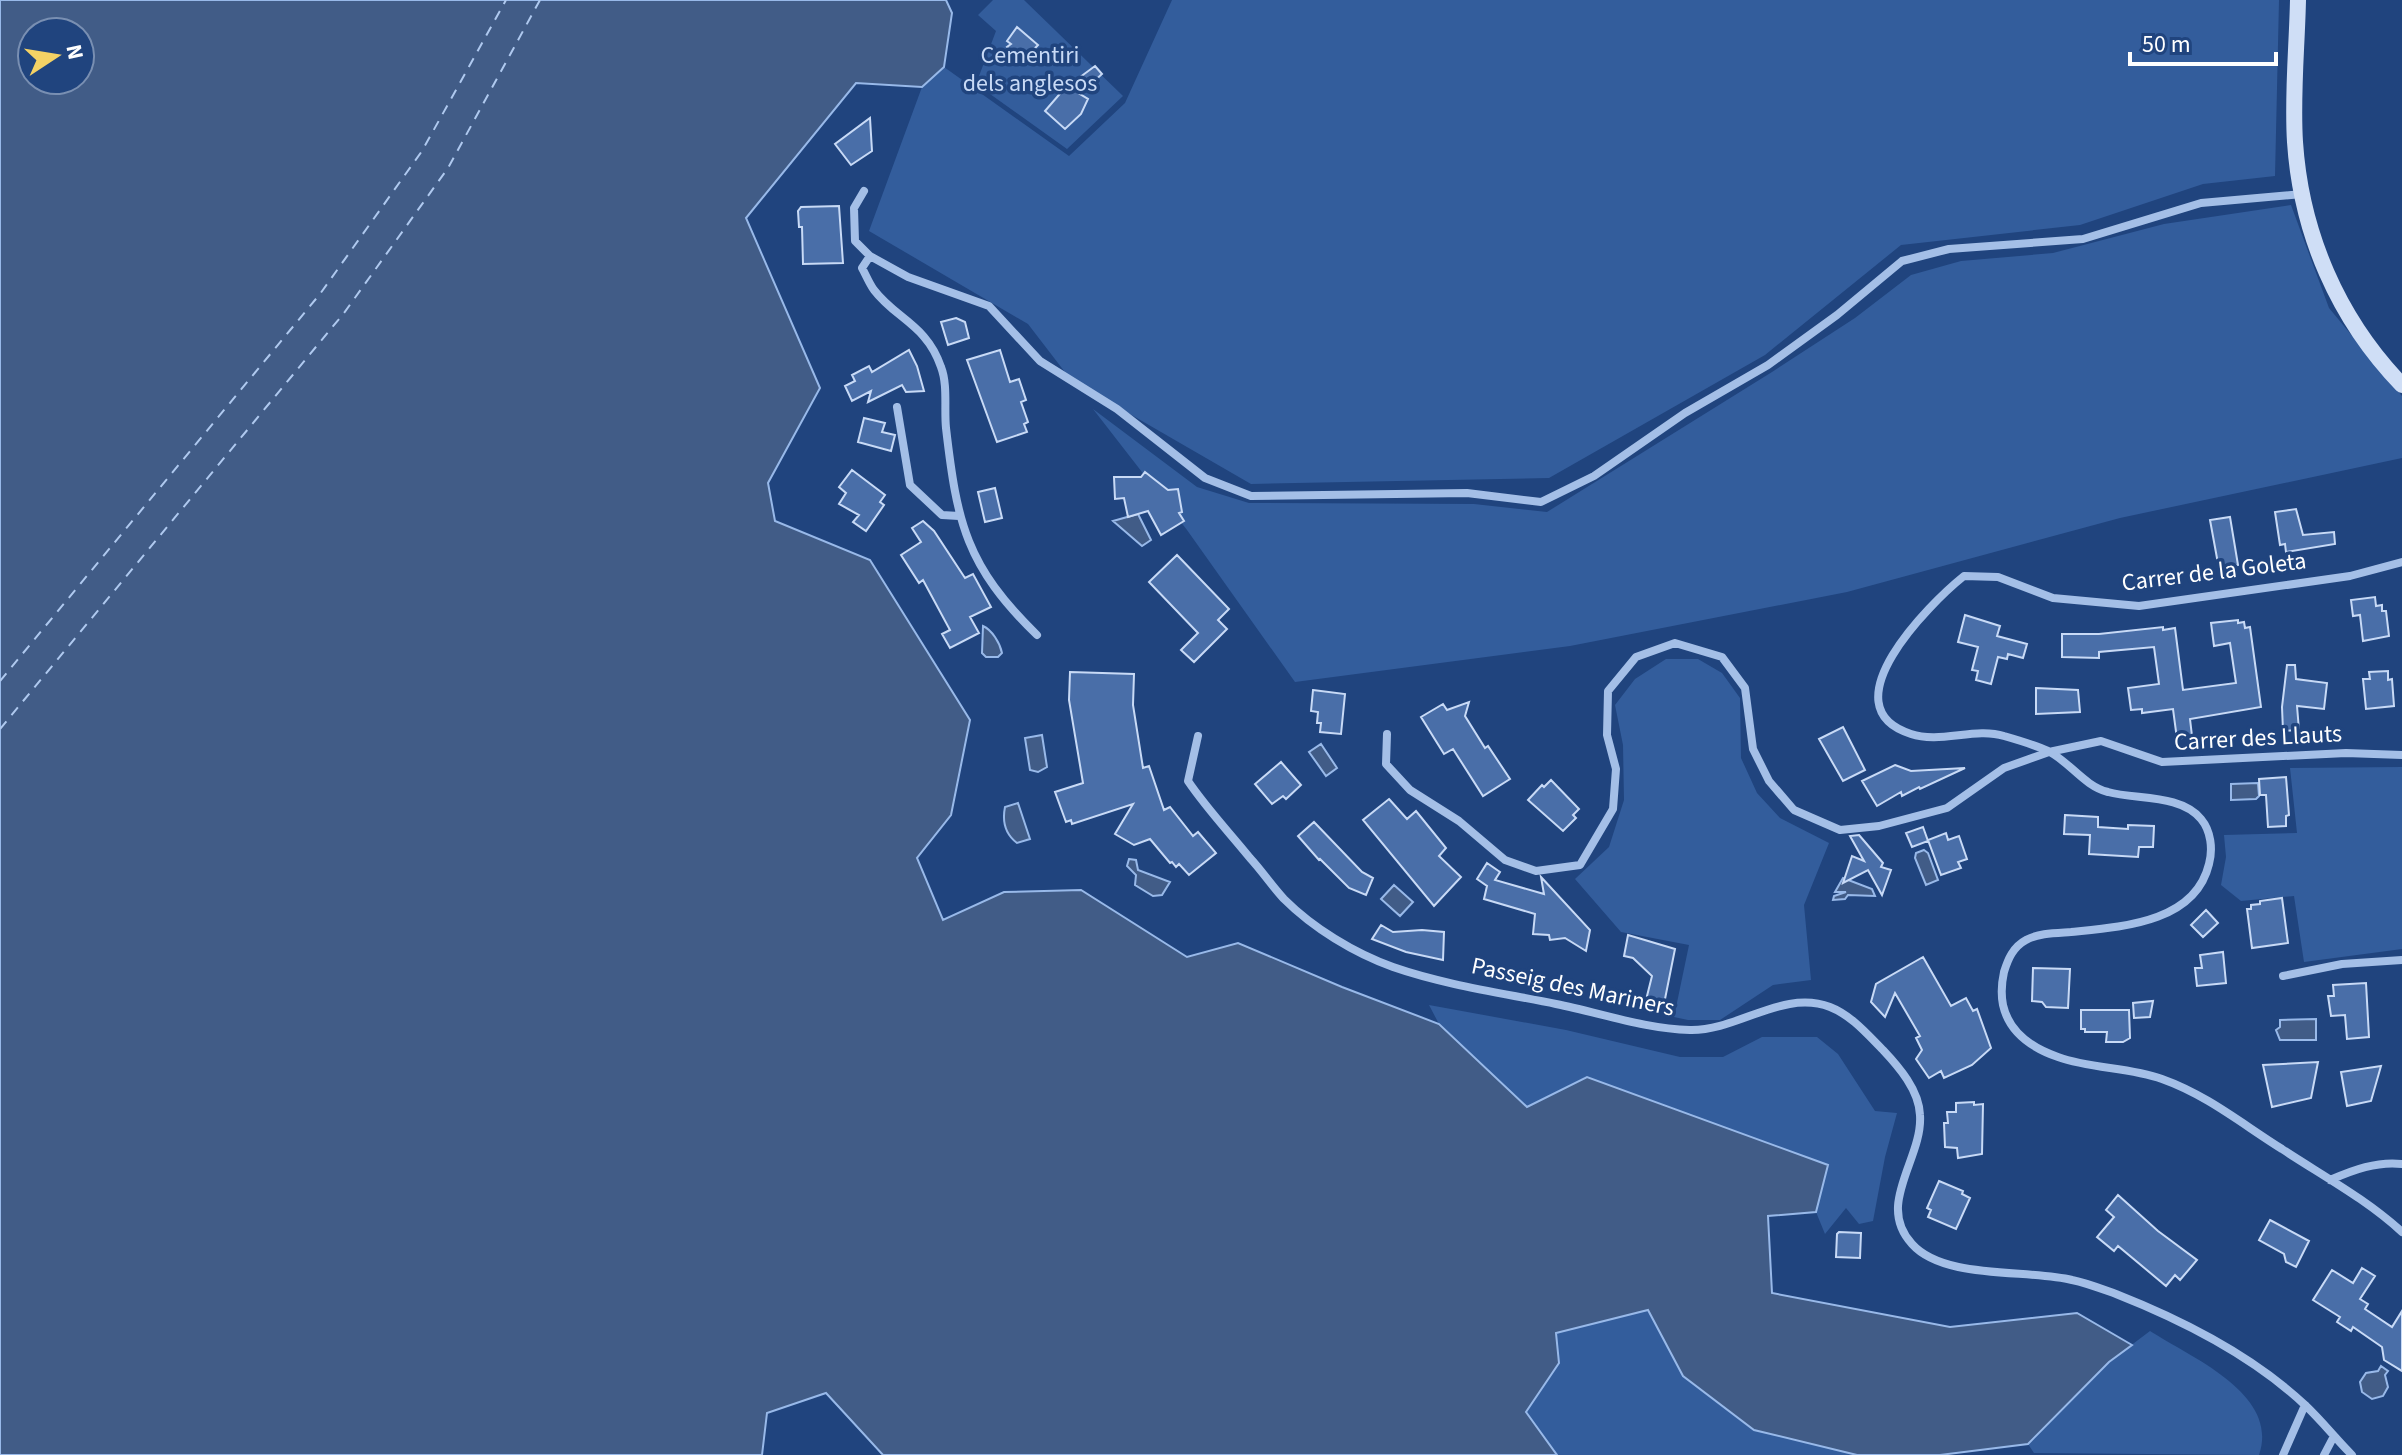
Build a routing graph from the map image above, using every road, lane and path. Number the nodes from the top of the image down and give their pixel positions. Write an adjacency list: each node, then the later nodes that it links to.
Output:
1 (2298, 0): 3 (main road)
2 (864, 191): 4 (street)
3 (2302, 194): 4 (street); 5 (main road)
4 (870, 256): 7 (street)
5 (2402, 385)
6 (897, 407): 7 (street)
7 (959, 516): 9 (street)
8 (2402, 562): 12 (street, Carrer de la Goleta)
9 (1037, 635)
10 (1387, 734): 12 (street, Carrer des Llauts)
11 (1198, 736): 19 (street, Passeig des Mariners)
12 (2049, 752): 13 (street, Carrer des Llauts); 17 (street, Carrer de la Goleta)
13 (2402, 755)
14 (2402, 960): 15 (street)
15 (2283, 976)
16 (2402, 1164): 17 (street)
17 (2330, 1180): 18 (street, Carrer de la Goleta)
18 (2402, 1232)
19 (2305, 1405): 20 (street, Passeig des Mariners); 21 (street)
20 (2334, 1436): 22 (street); 23 (street, Passeig des Mariners)
21 (2283, 1455)
22 (2324, 1455)
23 (2352, 1455)

